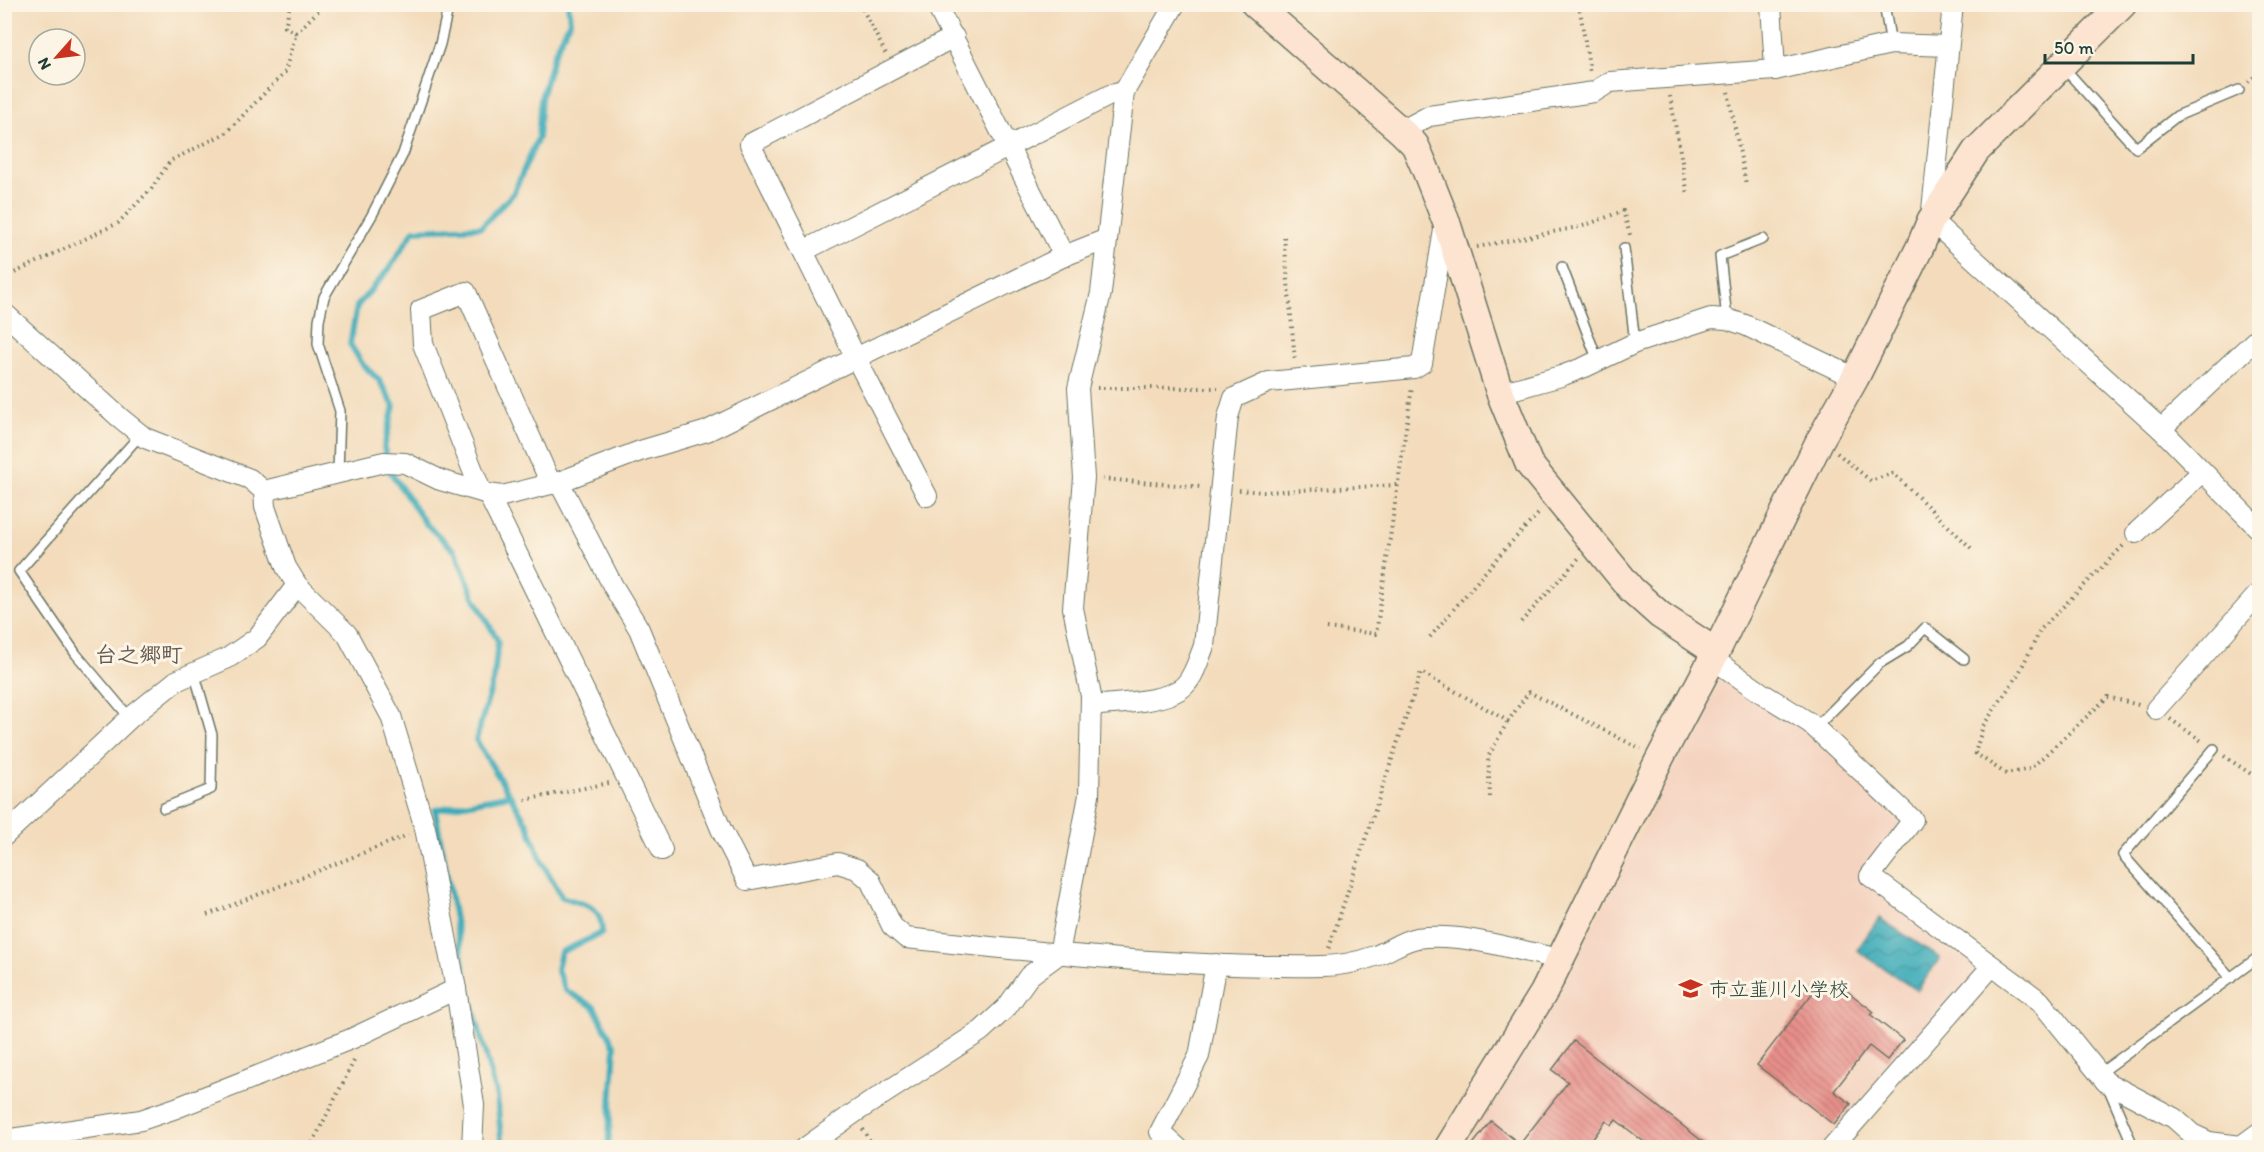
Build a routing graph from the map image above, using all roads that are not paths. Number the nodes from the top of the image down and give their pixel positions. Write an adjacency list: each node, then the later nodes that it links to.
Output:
1 (449, 4): 36 (lane)
2 (936, 4): 9 (street)
3 (1175, 4): 15 (street)
4 (1255, 4): 16 (street)
5 (1771, 4): 13 (street)
6 (1884, 4): 10 (lane)
7 (1953, 4): 11 (street)
8 (2124, 4): 12 (street)
9 (954, 37): 17 (street); 23 (street)
10 (1891, 44): 11 (street); 13 (street)
11 (1948, 46): 18 (street)
12 (2062, 66): 14 (lane); 18 (street)
13 (1775, 70): 16 (street)
14 (2239, 90)
15 (1124, 92): 17 (street); 20 (street)
16 (1401, 130): 19 (street)
17 (1009, 146): 23 (street); 24 (street)
18 (1931, 220): 32 (street); 34 (street)
19 (1446, 221): 33 (street); 49 (street)
20 (1107, 239): 24 (street); 49 (street)
21 (1763, 239): 27 (lane)
22 (1624, 248): 29 (lane)
23 (803, 250): 30 (street)
24 (1064, 256): 30 (street)
25 (1562, 267): 31 (lane)
26 (4, 313): 35 (street)
27 (1726, 319): 29 (street); 32 (street)
28 (2259, 336): 34 (street)
29 (1635, 343): 31 (street)
30 (856, 358): 38 (street); 41 (street)
31 (1598, 361): 33 (street)
32 (1855, 378): 46 (street)
33 (1500, 393): 46 (street)
34 (2161, 429): 37 (street)
35 (141, 434): 39 (street); 51 (lane)
36 (339, 472): 39 (street); 40 (street)
37 (2202, 472): 42 (street); 43 (street)
38 (555, 483): 40 (street); 40 (street); 57 (street)
39 (264, 490): 44 (street)
40 (484, 493): 56 (street)
41 (927, 496)
42 (2259, 530)
43 (2136, 533)
44 (297, 585): 48 (street); 63 (street)
45 (2259, 591): 50 (street)
46 (1714, 655): 52 (street); 59 (street)
47 (1964, 659): 52 (lane)
48 (194, 672): 51 (street); 54 (lane)
49 (1091, 706): 57 (street)
50 (2156, 709)
51 (130, 718): 55 (street)
52 (1815, 728): 61 (street)
53 (2214, 749): 62 (lane)
54 (164, 808)
55 (4, 836)
56 (662, 850)
57 (1059, 954): 60 (street); 68 (street)
58 (2259, 956): 62 (lane)
59 (1560, 959): 60 (street); 70 (street)
60 (1216, 964): 69 (street)
61 (1992, 966): 64 (street); 71 (street)
62 (2231, 978): 64 (lane)
63 (456, 989): 66 (street); 67 (street)
64 (2103, 1078): 65 (street); 72 (lane)
65 (2259, 1132)
66 (4, 1140)
67 (472, 1148)
68 (805, 1148)
69 (1178, 1148)
70 (1448, 1148)
71 (1832, 1148)
72 (2134, 1148)

